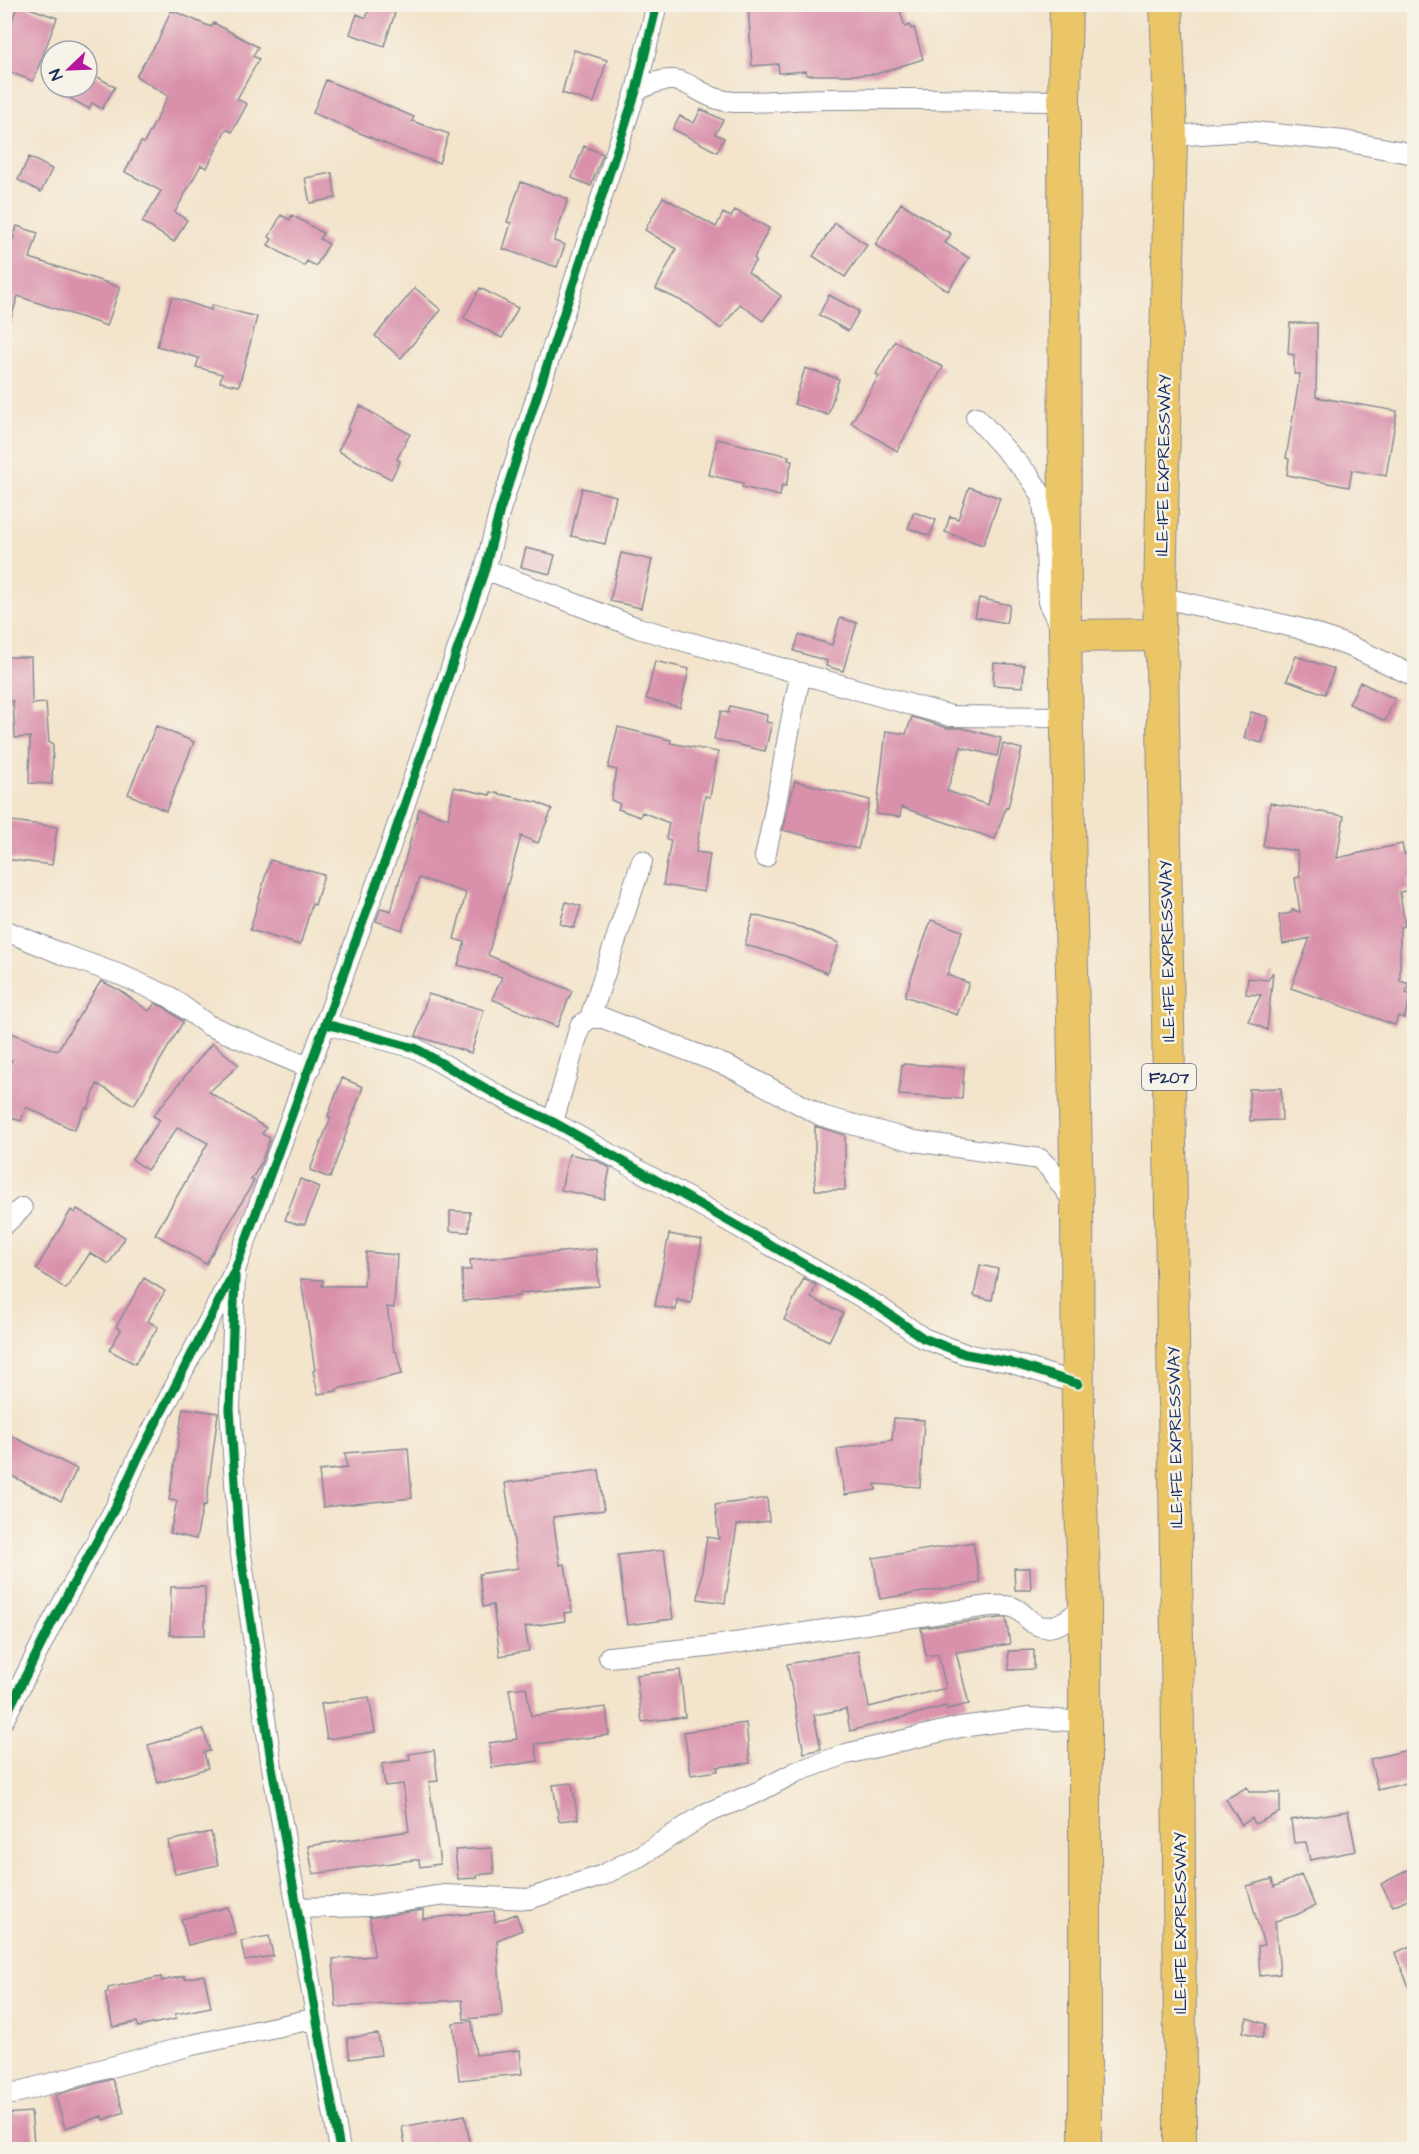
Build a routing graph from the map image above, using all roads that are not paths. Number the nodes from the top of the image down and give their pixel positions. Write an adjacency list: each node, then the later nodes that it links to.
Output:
1 (657, 4): 4 (street)
2 (1066, 4): 5 (main road)
3 (1166, 4): 6 (main road, ILE-IFE EXPRESSWAY / F207)
4 (636, 91): 5 (street); 9 (street)
5 (1064, 101): 12 (main road)
6 (1171, 136): 7 (street); 10 (main road, ILE-IFE EXPRESSWAY / F207)
7 (1414, 154)
8 (975, 417): 12 (street)
9 (485, 569): 13 (street); 20 (street)
10 (1159, 597): 11 (main road, ILE-IFE EXPRESSWAY / F207); 14 (street)
11 (1159, 635): 12 (main road); 37 (main road, ILE-IFE EXPRESSWAY / F207)
12 (1065, 636): 15 (main road)
13 (801, 673): 15 (street); 16 (street)
14 (1414, 676)
15 (1066, 717): 23 (main road)
16 (765, 857)
17 (642, 861): 19 (street)
18 (4, 930): 21 (street)
19 (590, 1018): 22 (street); 23 (street)
20 (326, 1024): 21 (street); 22 (street)
21 (310, 1068): 26 (street)
22 (553, 1122): 27 (street)
23 (1077, 1207): 27 (main road)
24 (22, 1208): 25 (street)
25 (4, 1225)
26 (235, 1270): 30 (street); 32 (street)
27 (1078, 1384): 28 (main road)
28 (1085, 1605): 29 (street); 31 (main road)
29 (609, 1657)
30 (4, 1719)
31 (1084, 1722): 32 (street); 36 (main road)
32 (297, 1908): 33 (street)
33 (317, 2018): 34 (street); 35 (street)
34 (4, 2096)
35 (340, 2150)
36 (1085, 2150)
37 (1180, 2150)

